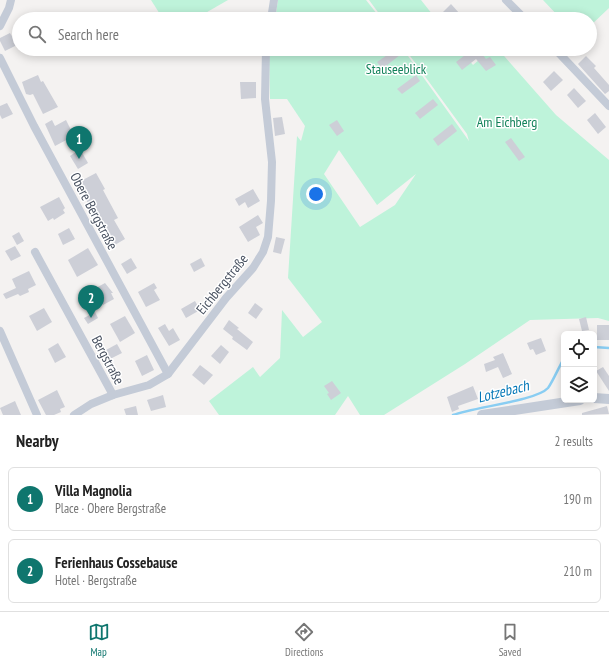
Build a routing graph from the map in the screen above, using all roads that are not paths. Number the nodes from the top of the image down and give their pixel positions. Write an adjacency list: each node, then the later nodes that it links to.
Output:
1 (11, 0): 6 (street)
2 (274, 0): 4 (street)
3 (506, 0): 5 (street)
4 (272, 12)
5 (518, 12)
6 (0, 26)
7 (266, 56): 13 (street, Eichbergstraße)
8 (562, 56): 10 (street)
9 (0, 58): 13 (street, Obere Bergstraße)
10 (609, 106)
11 (35, 252): 14 (street, Bergstraße)
12 (0, 332): 18 (street)
13 (168, 374): 14 (street, Eichbergstraße)
14 (113, 395): 19 (street, Eichbergstraße)
15 (597, 398): 16 (street)
16 (609, 399)
17 (561, 403): 20 (street)
18 (36, 415)
19 (74, 415)
20 (482, 415)

